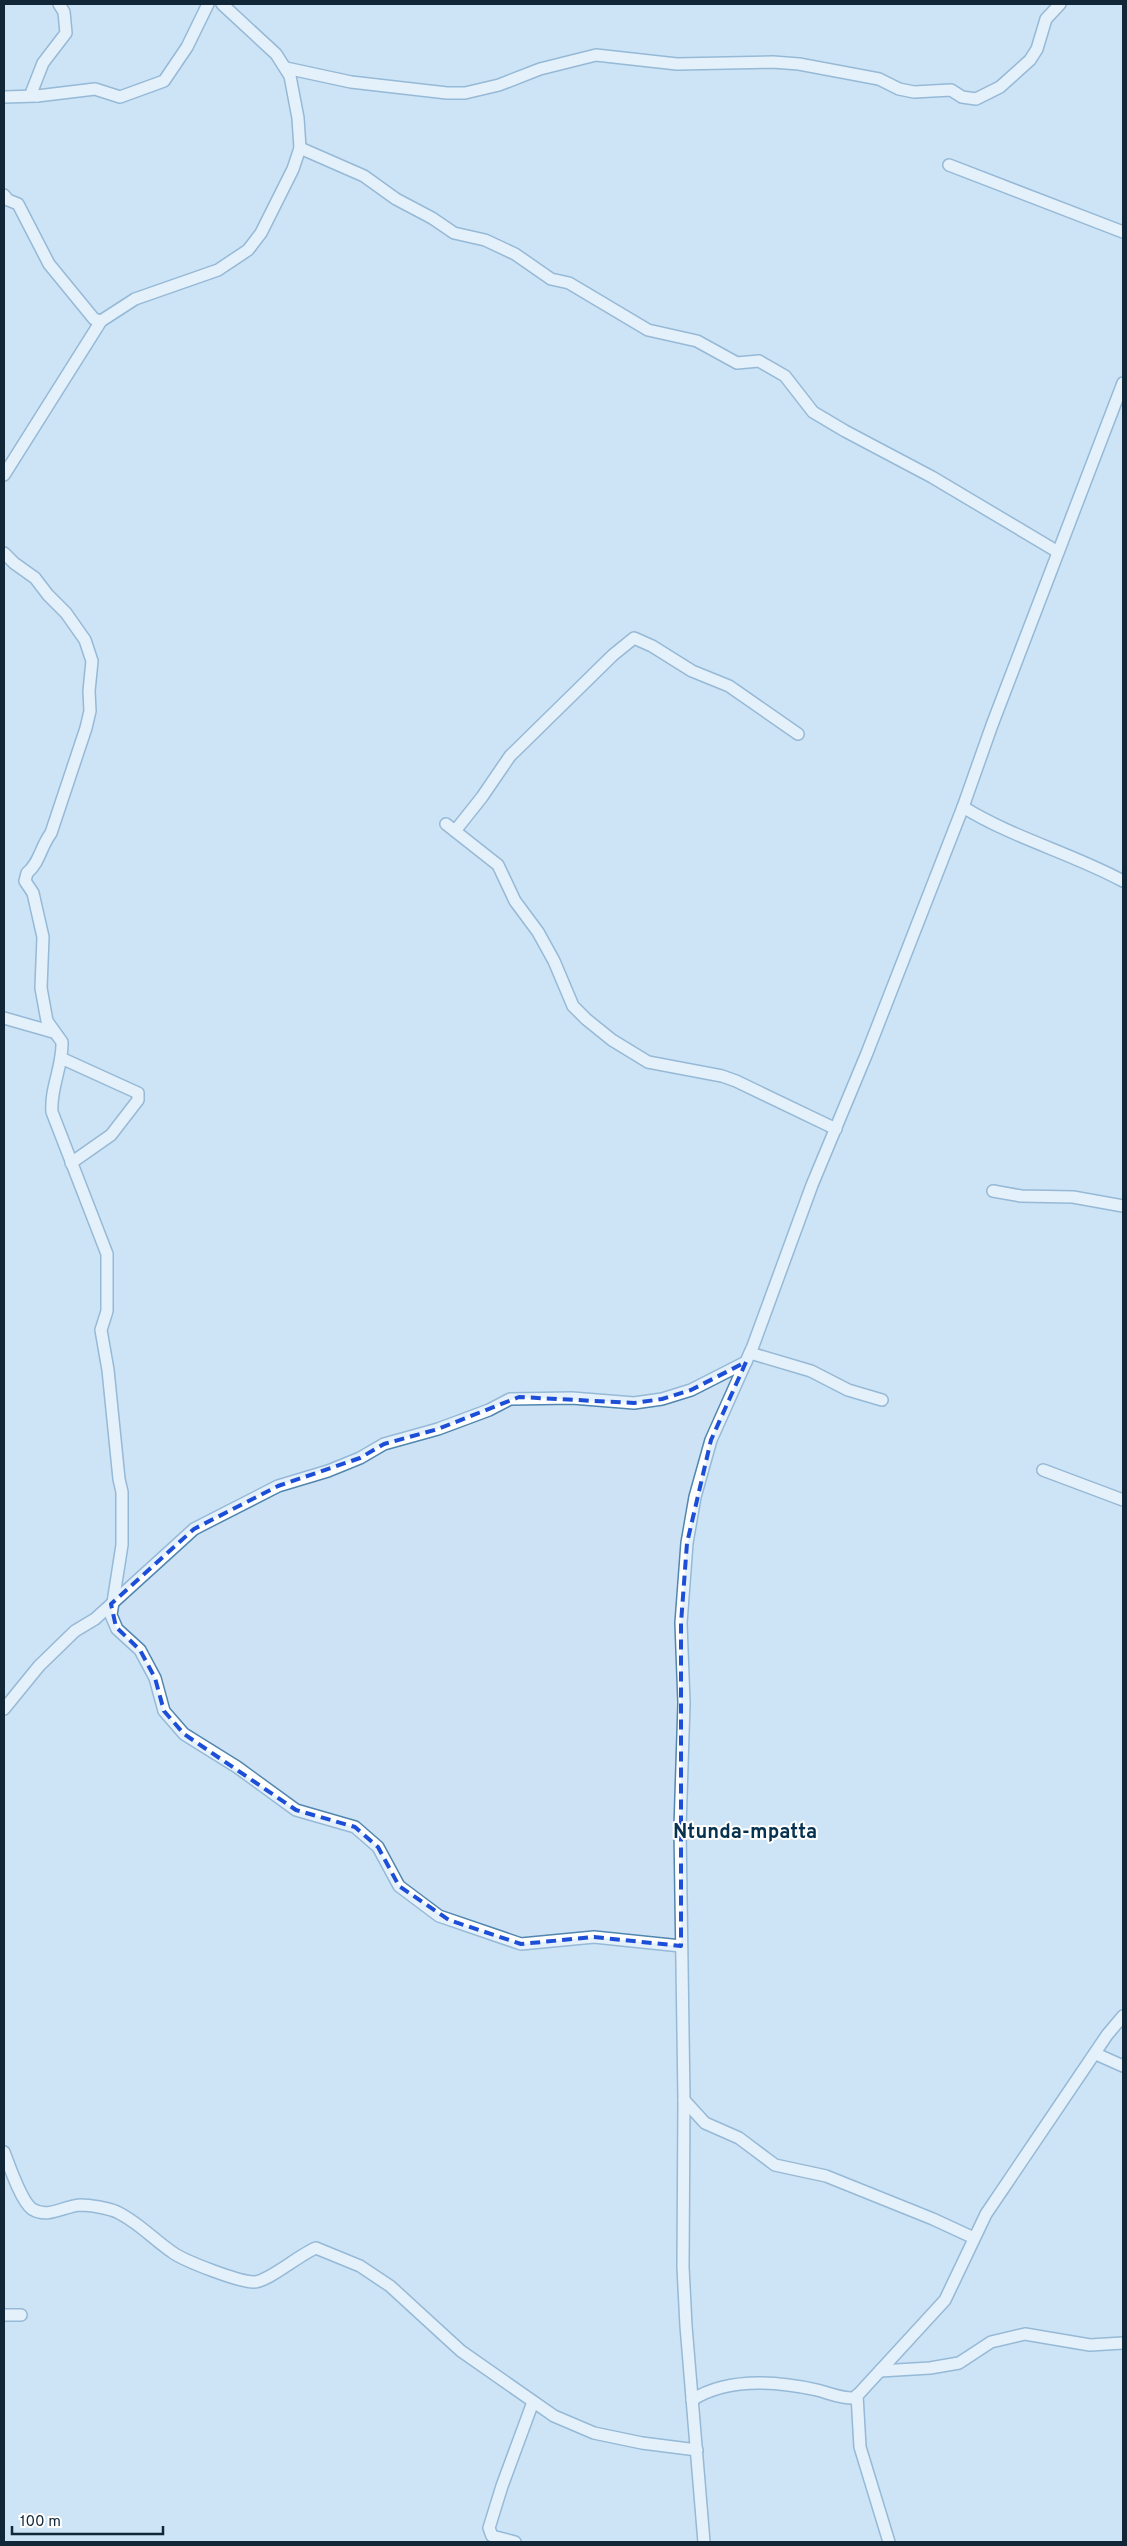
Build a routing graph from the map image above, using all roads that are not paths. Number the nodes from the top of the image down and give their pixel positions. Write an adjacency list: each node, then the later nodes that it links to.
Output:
1 (59, 4): 7 (street)
2 (208, 4): 7 (street)
3 (222, 4): 5 (street)
4 (1060, 4): 5 (street)
5 (286, 68): 8 (street)
6 (4, 96): 7 (street)
7 (37, 96)
8 (300, 148): 12 (street); 16 (street)
9 (949, 165): 11 (street)
10 (4, 195): 12 (street)
11 (1123, 232)
12 (101, 321): 15 (street)
13 (1123, 383): 14 (street)
14 (1118, 405): 16 (street)
15 (4, 475)
16 (1058, 552): 19 (street)
17 (4, 553): 22 (street)
18 (798, 734): 24 (street)
19 (963, 807): 20 (street); 24 (street)
20 (1123, 880)
21 (4, 1018): 22 (street)
22 (53, 1032): 23 (street)
23 (61, 1058): 25 (street); 25 (street)
24 (836, 1129): 28 (street)
25 (71, 1162): 32 (street)
26 (994, 1191): 27 (street)
27 (1123, 1206)
28 (748, 1358): 29 (street); 32 (street); 34 (street)
29 (882, 1400)
30 (1043, 1470): 31 (street)
31 (1123, 1500)
32 (111, 1604): 33 (street); 34 (street)
33 (4, 1709)
34 (681, 1946): 38 (street)
35 (1123, 2016): 36 (street)
36 (1096, 2054): 37 (street); 40 (street)
37 (1123, 2066)
38 (684, 2100): 40 (street); 46 (street)
39 (4, 2152): 47 (street)
40 (974, 2238): 44 (street)
41 (4, 2315): 42 (street)
42 (22, 2315)
43 (1123, 2343): 44 (street)
44 (880, 2371): 45 (street)
45 (857, 2395): 46 (street); 51 (street)
46 (692, 2400): 48 (street)
47 (533, 2402): 48 (street); 49 (street)
48 (697, 2450): 50 (street)
49 (515, 2542)
50 (704, 2542)
51 (890, 2542)

